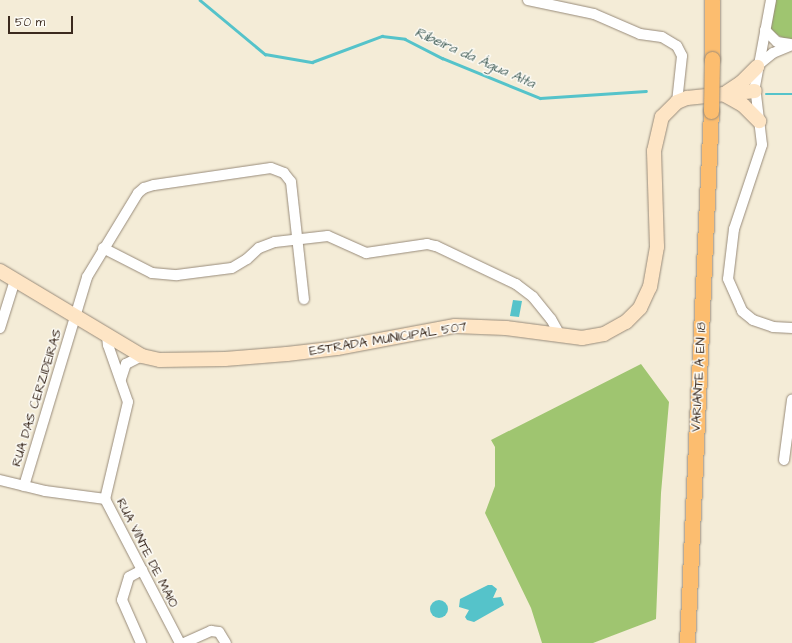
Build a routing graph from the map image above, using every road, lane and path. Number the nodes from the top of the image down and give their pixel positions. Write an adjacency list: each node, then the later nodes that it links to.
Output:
1 (528, 0): 11 (street)
2 (712, 0): 35 (main road, VARIANTE À EN 18, bridge)
3 (771, 0): 4 (street)
4 (765, 30): 6 (street); 7 (street)
5 (792, 45): 7 (street)
6 (762, 46): 7 (street); 8 (street)
7 (776, 47): 8 (street)
8 (757, 66): 9 (street); 10 (street)
9 (755, 91): 10 (street); 12 (street)
10 (723, 94): 11 (street); 12 (street)
11 (677, 102): 21 (street, ESTRADA MUNICIPAL 507)
12 (759, 121): 20 (street)
13 (297, 239): 14 (street); 14 (street, RUA DAS CERZIDEIRAS); 17 (street, RUA DAS CERZIDEIRAS); 21 (street)
14 (103, 248): 18 (street, RUA DAS CERZIDEIRAS)
15 (0, 271): 16 (street, ESTRADA MUNICIPAL 507)
16 (15, 280): 18 (street, ESTRADA MUNICIPAL 507); 19 (street)
17 (304, 299)
18 (74, 317): 22 (street, ESTRADA MUNICIPAL 507); 28 (street, RUA DAS CERZIDEIRAS)
19 (0, 328)
20 (792, 328)
21 (560, 335): 23 (street, ESTRADA MUNICIPAL 507)
22 (107, 336): 23 (street, ESTRADA MUNICIPAL 507); 24 (street, RUA VINTE DE MAIO)
23 (142, 356): 24 (street)
24 (121, 379): 29 (street, RUA VINTE DE MAIO)
25 (792, 400): 26 (street)
26 (784, 460)
27 (0, 480): 28 (street)
28 (24, 486): 29 (street)
29 (105, 498): 30 (street, RUA VINTE DE MAIO)
30 (142, 570): 31 (street); 32 (street, RUA VINTE DE MAIO)
31 (141, 643)
32 (180, 643)
33 (184, 643): 34 (street)
34 (226, 643)
35 (687, 643)

